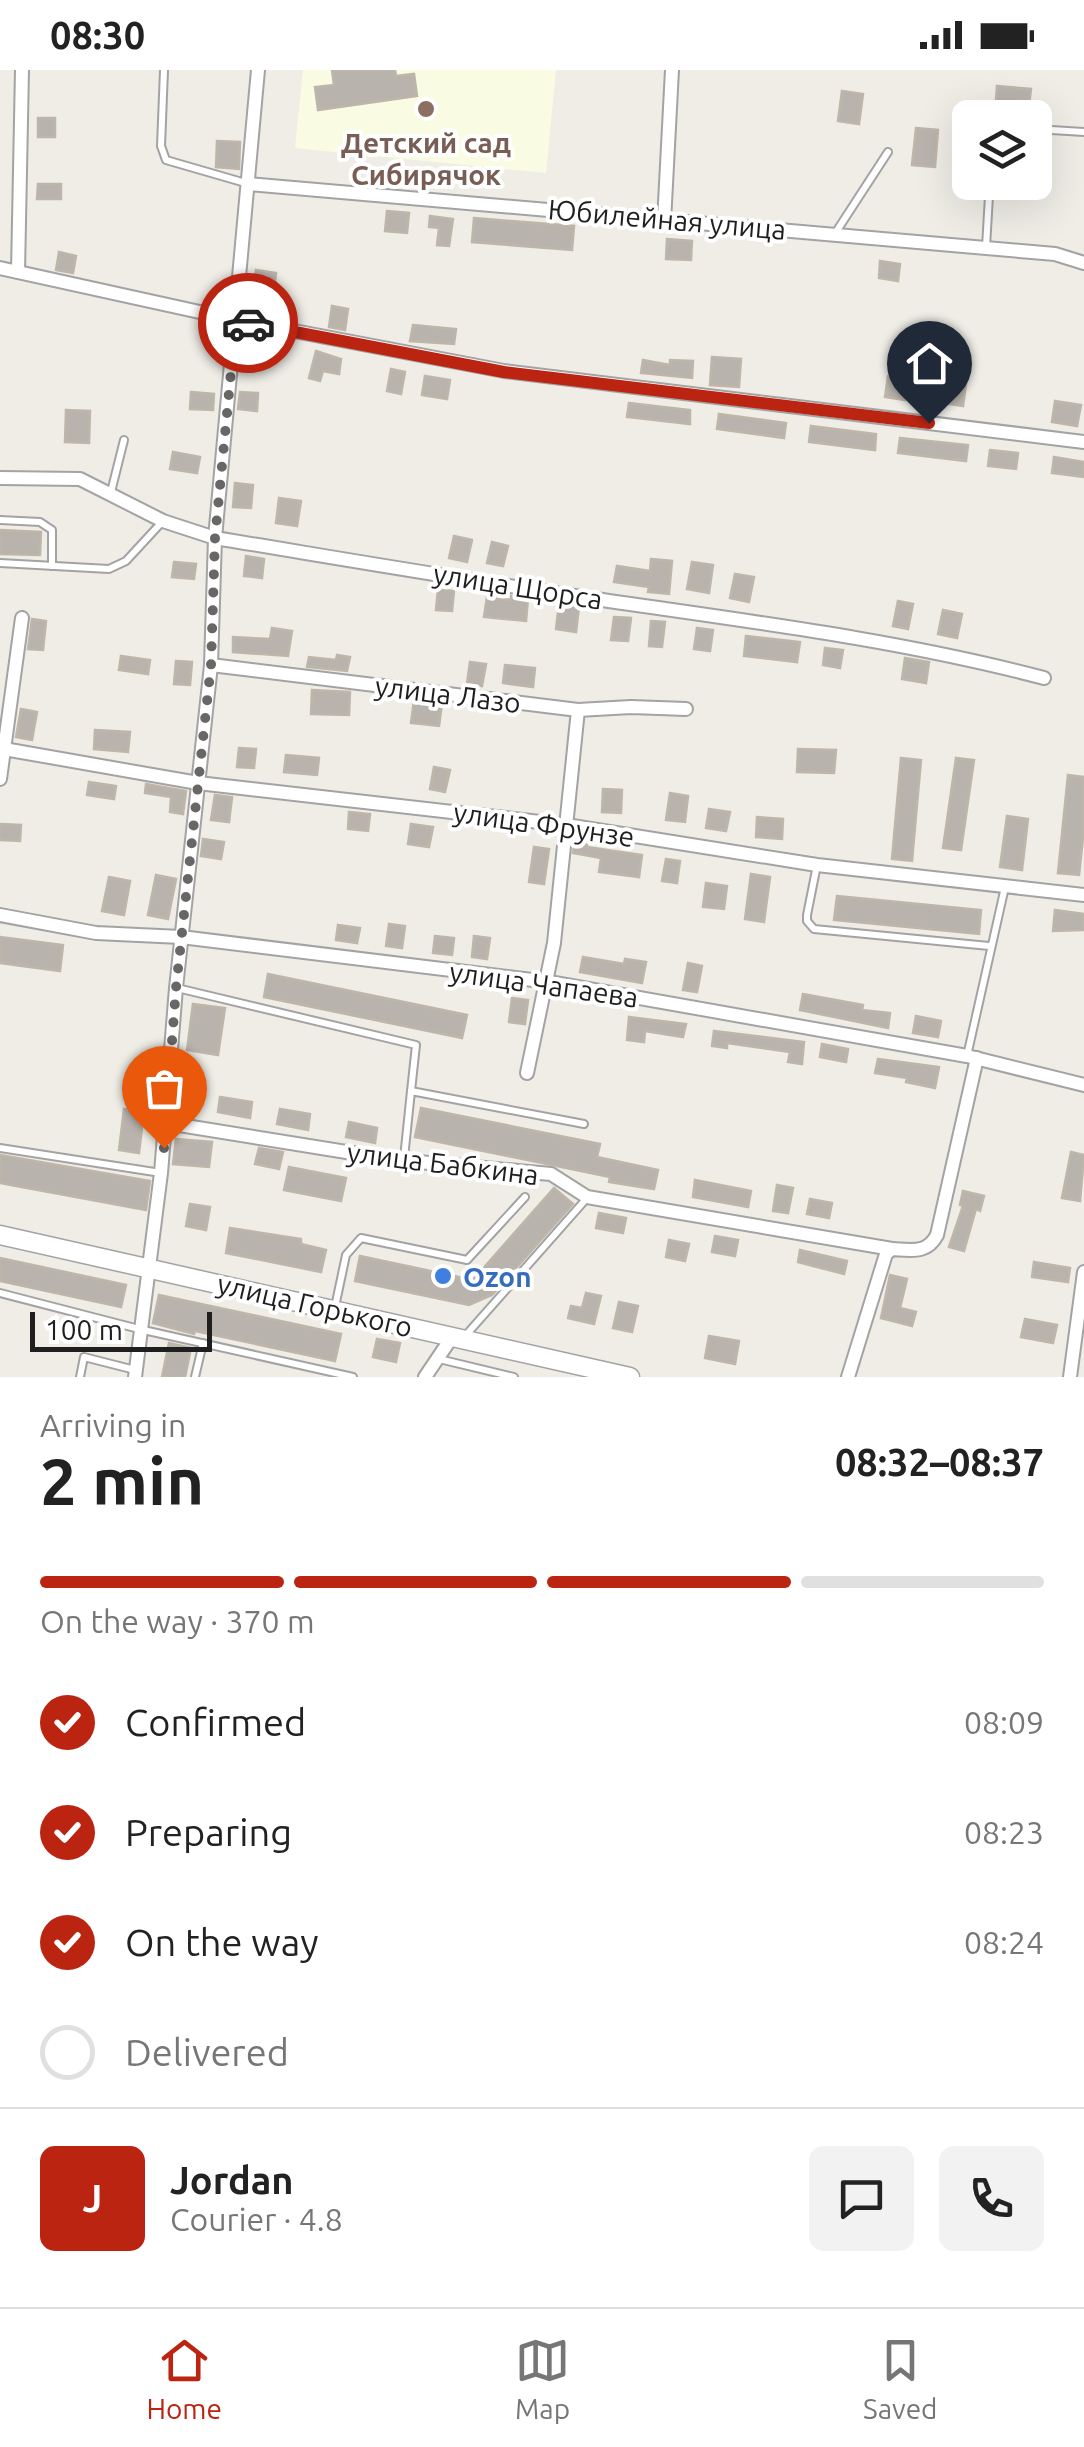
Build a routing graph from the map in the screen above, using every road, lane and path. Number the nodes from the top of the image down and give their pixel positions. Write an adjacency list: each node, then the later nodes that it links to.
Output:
1 (22, 70): 15 (street)
2 (164, 70): 8 (lane)
3 (258, 70): 8 (street)
4 (672, 70): 10 (street)
5 (1052, 130): 6 (lane)
6 (1084, 132)
7 (888, 152): 11 (lane)
8 (249, 184): 10 (street, Юбилейная улица); 16 (street)
9 (989, 200): 12 (lane)
10 (664, 222): 11 (street, Юбилейная улица)
11 (836, 233): 12 (street, Юбилейная улица)
12 (986, 248): 13 (street, Юбилейная улица)
13 (1084, 264)
14 (0, 268): 15 (street)
15 (18, 272): 16 (street)
16 (236, 320): 18 (street); 23 (street)
17 (124, 440): 20 (lane)
18 (1084, 442)
19 (0, 478): 20 (street, улица Щорса)
20 (110, 493): 22 (street, улица Щорса)
21 (0, 520): 25 (lane)
22 (163, 521): 23 (street, улица Щорса); 25 (lane)
23 (215, 538): 27 (street); 28 (street, улица Щорса)
24 (0, 563): 25 (lane)
25 (52, 566)
26 (22, 618): 31 (street)
27 (211, 665): 30 (street, улица Лазо); 33 (street)
28 (1044, 678)
29 (686, 709): 30 (street, улица Лазо)
30 (578, 710): 34 (street)
31 (3, 742): 32 (street); 33 (street, улица Фрунзе)
32 (0, 779)
33 (198, 783): 34 (street, улица Фрунзе); 39 (street)
34 (566, 825): 35 (street, улица Фрунзе); 41 (street)
35 (817, 865): 36 (street, улица Фрунзе); 40 (lane)
36 (1005, 886): 37 (street, улица Фрунзе); 40 (lane)
37 (1084, 895)
38 (0, 914): 39 (street, улица Чапаева)
39 (181, 937): 41 (street, улица Чапаева); 42 (street)
40 (989, 946): 43 (lane)
41 (549, 982): 43 (street, улица Чапаева); 44 (street)
42 (176, 988): 46 (lane); 47 (street)
43 (972, 1057): 45 (street, улица Чапаева); 55 (street)
44 (528, 1073)
45 (1084, 1086)
46 (411, 1090): 48 (lane); 50 (lane)
47 (166, 1122): 50 (street, улица Бабкина); 51 (street)
48 (584, 1124)
49 (0, 1148): 51 (lane)
50 (404, 1160): 53 (street, улица Бабкина)
51 (162, 1173): 56 (street)
52 (525, 1197): 59 (lane)
53 (587, 1198): 55 (street, улица Бабкина); 61 (lane)
54 (0, 1235): 56 (street, улица Горького)
55 (892, 1249): 71 (street)
56 (151, 1268): 59 (street, улица Горького); 60 (street)
57 (1084, 1277): 72 (street)
58 (0, 1293): 60 (lane)
59 (335, 1308): 61 (street, улица Горького)
60 (139, 1329): 62 (lane); 64 (street)
61 (457, 1339): 63 (street); 70 (street, улица Горького)
62 (203, 1343): 66 (lane); 67 (lane)
63 (439, 1360): 68 (street); 69 (lane)
64 (135, 1374): 65 (lane)
65 (80, 1377)
66 (195, 1377)
67 (353, 1377)
68 (426, 1377)
69 (514, 1377)
70 (630, 1377)
71 (848, 1377)
72 (1070, 1377)

